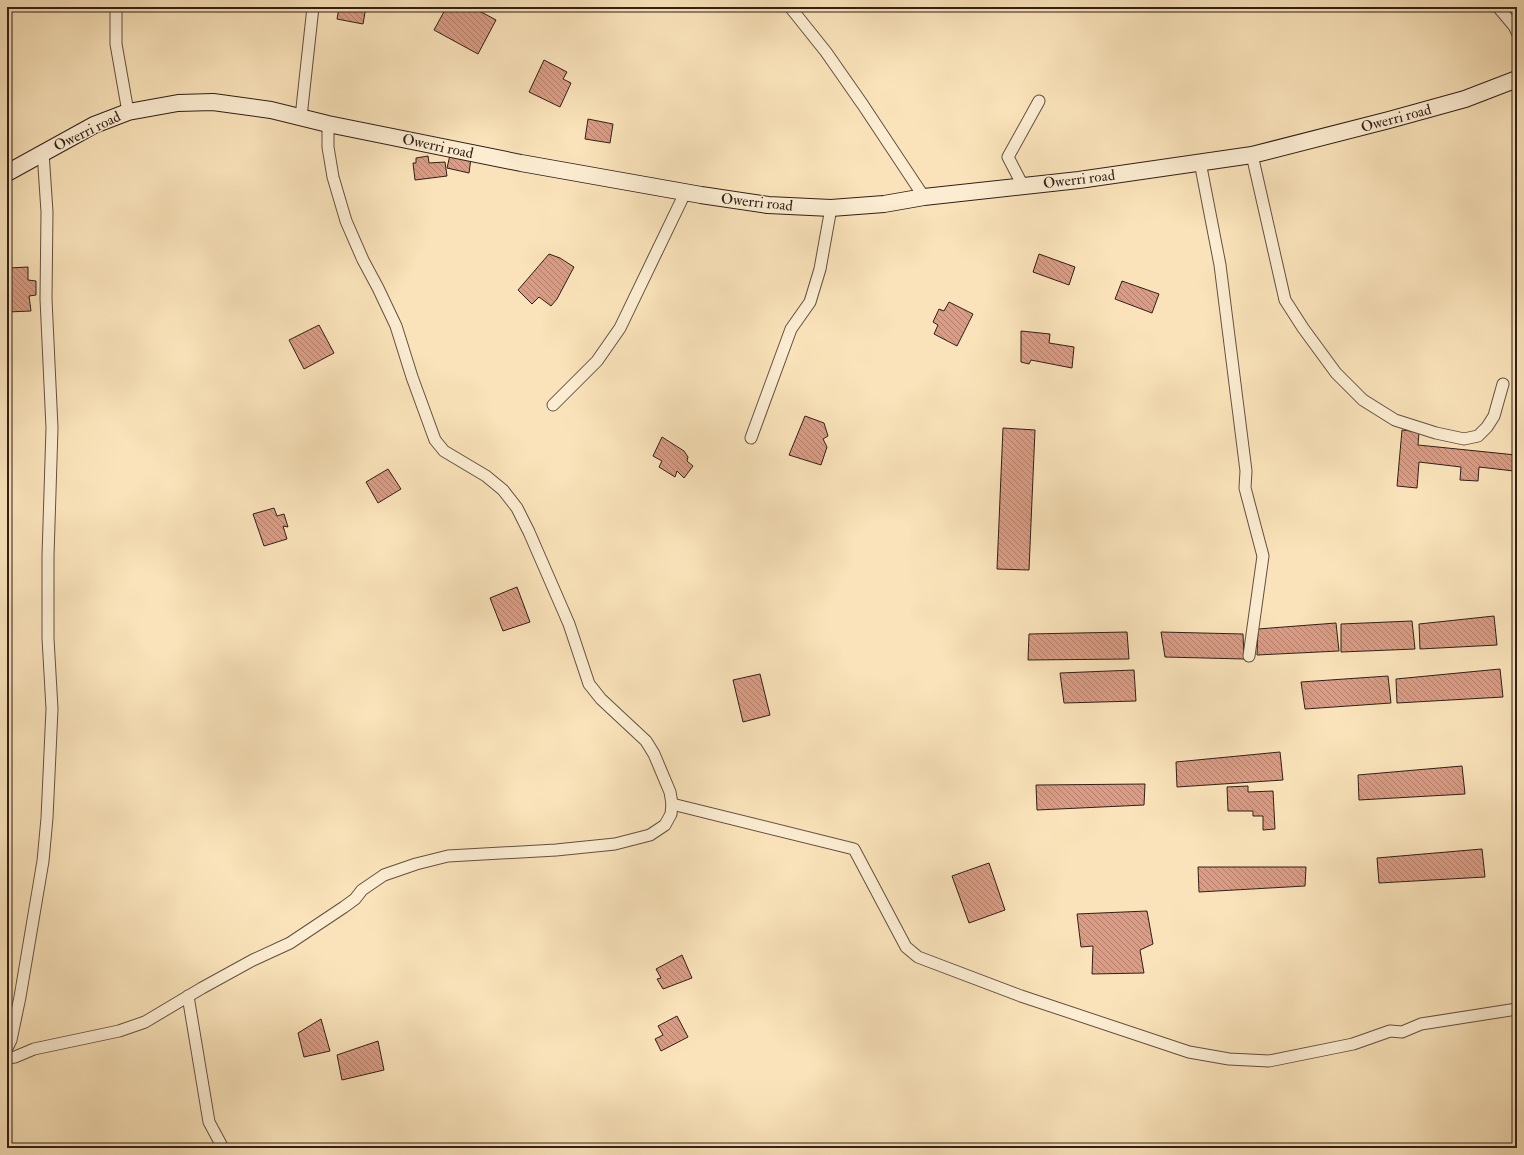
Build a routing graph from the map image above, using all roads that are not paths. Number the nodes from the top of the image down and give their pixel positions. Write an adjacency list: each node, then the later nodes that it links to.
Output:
1 (116, 7): 8 (street)
2 (313, 7): 9 (street)
3 (790, 7): 17 (street)
4 (1498, 7): 5 (street)
5 (1517, 32)
6 (1517, 79): 12 (main road, Owerri road)
7 (1039, 101): 15 (street)
8 (128, 112): 9 (main road, Owerri road); 11 (main road, Owerri road)
9 (301, 117): 10 (main road, Owerri road)
10 (328, 124): 16 (main road, Owerri road); 23 (street)
11 (44, 152): 14 (main road, Owerri road); 26 (street)
12 (1252, 155): 13 (main road, Owerri road); 19 (street)
13 (1200, 162): 15 (main road, Owerri road); 22 (street)
14 (7, 173)
15 (1024, 186): 17 (main road, Owerri road)
16 (685, 192): 18 (main road, Owerri road); 20 (street)
17 (924, 198): 18 (main road, Owerri road)
18 (831, 208): 21 (street)
19 (1503, 384)
20 (553, 405)
21 (751, 438)
22 (1249, 656)
23 (672, 804): 24 (street); 25 (street)
24 (188, 996): 27 (street); 28 (street)
25 (1517, 1009)
26 (9, 1044): 27 (street)
27 (11, 1057)
28 (222, 1148)

